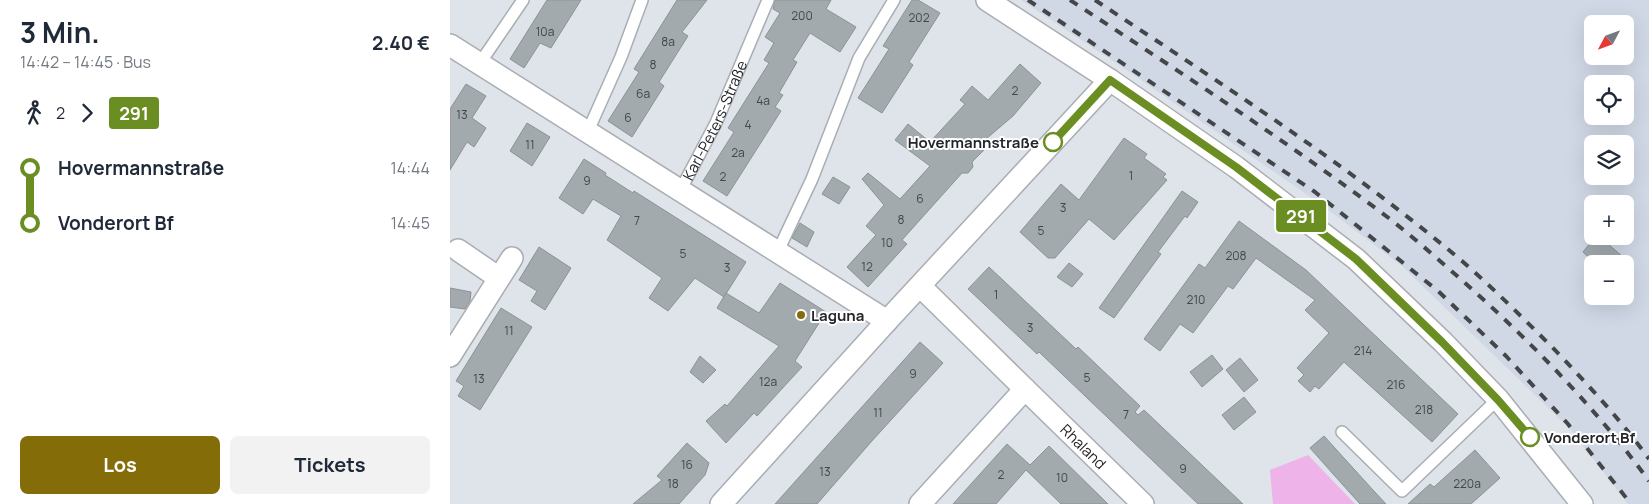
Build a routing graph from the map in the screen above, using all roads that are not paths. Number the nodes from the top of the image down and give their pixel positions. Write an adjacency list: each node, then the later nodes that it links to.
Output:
1 (523, 0): 7 (lane)
2 (642, 0): 9 (lane)
3 (768, 0): 10 (lane, Karl-Peters-Straße)
4 (894, 0): 12 (lane)
5 (987, 0): 8 (street)
6 (453, 53): 7 (street, Karl-Peters-Straße)
7 (480, 63): 9 (street, Karl-Peters-Straße)
8 (1110, 80): 15 (street); 19 (street)
9 (588, 131): 10 (street, Karl-Peters-Straße)
10 (680, 191): 12 (street, Karl-Peters-Straße)
11 (458, 250): 14 (street)
12 (778, 251): 16 (street, Karl-Peters-Straße)
13 (512, 258): 14 (street)
14 (500, 278): 17 (street)
15 (920, 286): 16 (street); 18 (street, Rhaland)
16 (887, 321): 21 (street)
17 (450, 356)
18 (1025, 389): 22 (street); 23 (street, Rhaland)
19 (1498, 400): 20 (lane); 24 (street)
20 (1342, 432)
21 (721, 504)
22 (920, 504)
23 (1143, 504)
24 (1582, 504)

